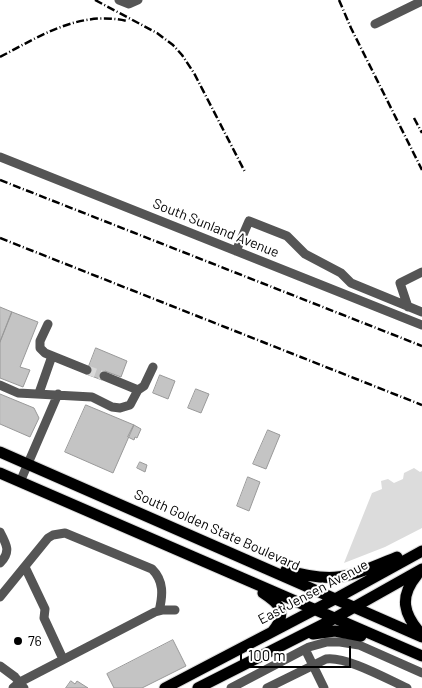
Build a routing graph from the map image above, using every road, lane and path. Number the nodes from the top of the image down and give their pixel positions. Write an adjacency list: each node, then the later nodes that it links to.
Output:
1 (120, 0): 2 (street)
2 (138, 0)
3 (422, 2): 4 (street)
4 (375, 24)
5 (0, 157): 6 (street, South Sunland Avenue)
6 (236, 251): 8 (street); 11 (street, South Sunland Avenue)
7 (422, 272): 8 (street)
8 (408, 307): 9 (street)
9 (422, 312)
10 (48, 324): 12 (street)
11 (422, 325)
12 (52, 356): 14 (street); 18 (street)
13 (153, 366): 17 (street)
14 (87, 370)
15 (104, 376): 17 (street)
16 (0, 385): 18 (street)
17 (138, 390): 19 (street)
18 (39, 393): 19 (street)
19 (58, 394): 21 (street)
20 (0, 452): 21 (main road, South Golden State Boulevard)
21 (28, 464): 23 (street); 27 (main road, South Golden State Boulevard)
22 (0, 473): 23 (main road)
23 (20, 482): 31 (main road)
24 (0, 532): 28 (street)
25 (422, 546): 27 (main road)
26 (422, 551): 33 (main road, East Jensen Avenue)
27 (244, 558): 33 (main road, South Golden State Boulevard)
28 (0, 563)
29 (25, 566): 32 (street); 35 (street); 45 (street)
30 (422, 570): 34 (main road); 40 (main road)
31 (234, 574): 37 (main road); 39 (main road)
32 (0, 597)
33 (335, 599): 34 (main road, South Golden State Boulevard); 37 (main road, East Jensen Avenue)
34 (354, 608): 38 (main road); 40 (main road, South Golden State Boulevard)
35 (159, 610): 36 (street); 45 (street)
36 (175, 610)
37 (314, 610): 38 (main road); 39 (main road, East Jensen Avenue)
38 (334, 618): 41 (main road); 44 (main road)
39 (273, 631): 42 (main road, East Jensen Avenue)
40 (422, 636)
41 (281, 646): 44 (main road); 53 (main road)
42 (238, 649): 51 (main road, East Jensen Avenue); 52 (main road)
43 (305, 649): 46 (street); 48 (street); 49 (street)
44 (419, 654)
45 (63, 659): 50 (street)
46 (313, 665): 55 (street); 56 (street); 57 (street)
47 (0, 666): 50 (street)
48 (422, 673)
49 (245, 685): 54 (street)
50 (19, 686)
51 (166, 688)
52 (181, 688)
53 (198, 688)
54 (231, 688)
55 (267, 688)
56 (324, 688)
57 (407, 688)

